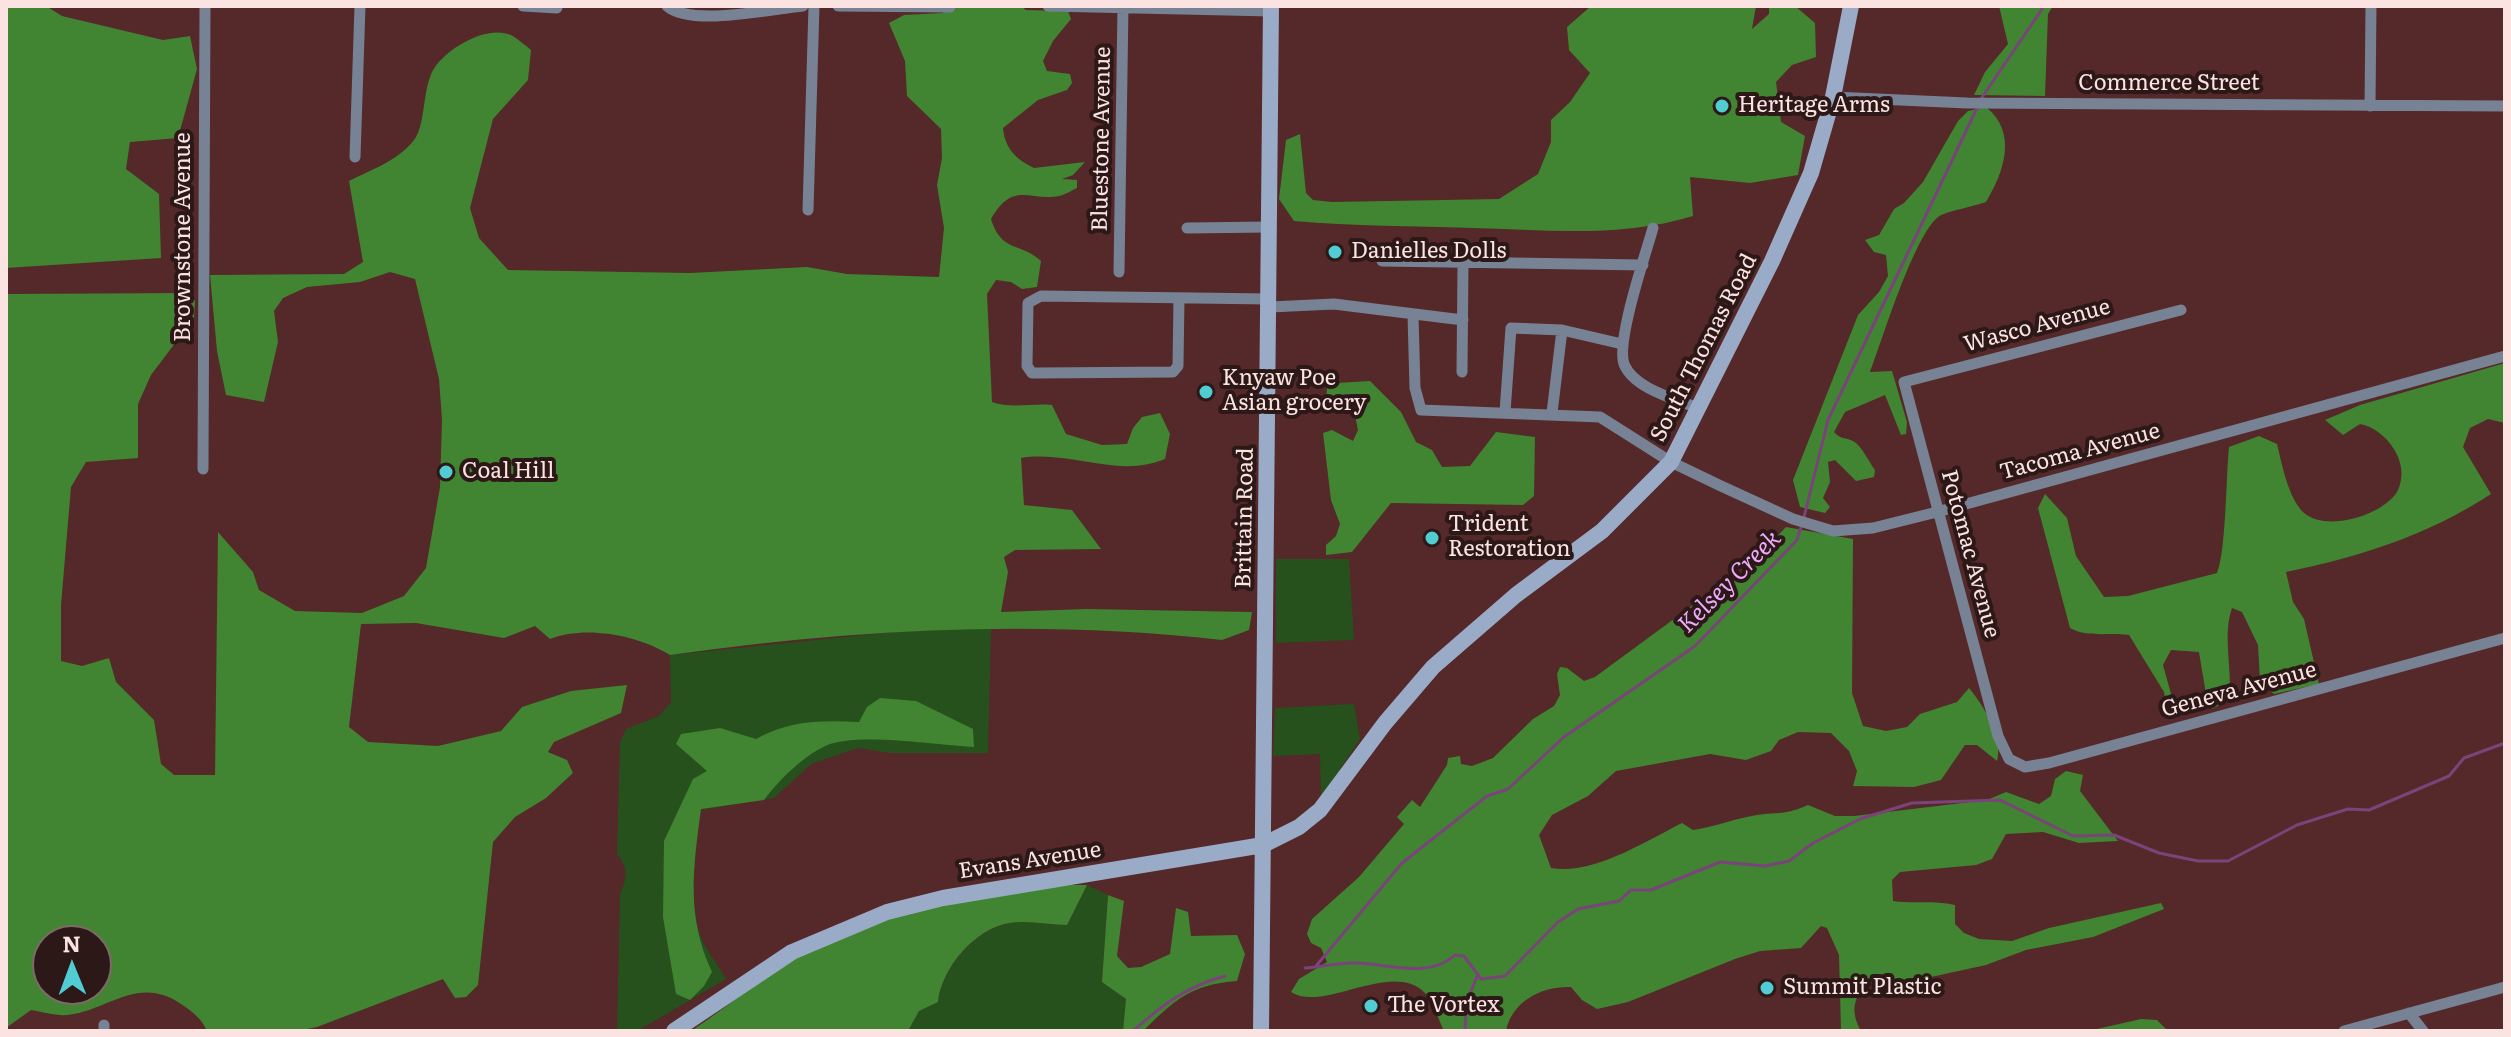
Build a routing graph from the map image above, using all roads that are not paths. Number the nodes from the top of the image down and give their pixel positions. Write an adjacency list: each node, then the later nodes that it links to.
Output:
1 (205, 6): 41 (street, Brownstone Avenue)
2 (360, 6): 18 (street)
3 (523, 6): 13 (street)
4 (803, 6): 10 (street)
5 (814, 6): 19 (street)
6 (838, 6): 11 (street)
7 (1048, 6): 12 (street)
8 (1851, 6): 15 (street, South Thomas Road)
9 (2371, 6): 16 (street)
10 (667, 7)
11 (950, 7)
12 (1123, 7): 14 (street); 26 (street, Bluestone Avenue)
13 (557, 8)
14 (1271, 9): 20 (street, Brittain Road)
15 (1833, 97): 16 (street, Commerce Street); 37 (street, South Thomas Road)
16 (2370, 106): 17 (street, Commerce Street)
17 (2505, 106)
18 (355, 157)
19 (808, 210)
20 (1269, 227): 21 (street); 28 (street, Brittain Road)
21 (1187, 228)
22 (1653, 228): 25 (street)
23 (1382, 261): 24 (street)
24 (1463, 264): 25 (street); 31 (street)
25 (1643, 265): 33 (street)
26 (1119, 272)
27 (1179, 298): 27 (street); 28 (street)
28 (1270, 303): 30 (street); 46 (street, Brittain Road)
29 (2181, 310): 36 (street, Wasco Avenue)
30 (1413, 315): 31 (street); 38 (street, Tacoma Avenue)
31 (1463, 320): 35 (street)
32 (1562, 330): 33 (street); 38 (street); 39 (street)
33 (1622, 344): 37 (street)
34 (2505, 356): 42 (street, Tacoma Avenue)
35 (1462, 372)
36 (1904, 382): 42 (street, Potomac Avenue)
37 (1698, 408): 40 (street, South Thomas Road)
38 (1505, 412): 39 (street, Tacoma Avenue)
39 (1552, 413): 40 (street, Tacoma Avenue)
40 (1671, 462): 42 (street, Tacoma Avenue); 44 (street, South Thomas Road)
41 (203, 469)
42 (1937, 512): 45 (street, Potomac Avenue)
43 (2505, 638): 45 (street, Geneva Avenue)
44 (1377, 735): 46 (street, Evans Avenue)
45 (1998, 736)
46 (1263, 845): 49 (street, Evans Avenue); 50 (street, Brittain Road)
47 (2505, 987): 48 (street)
48 (2409, 1013): 51 (street); 52 (street)
49 (674, 1031)
50 (1261, 1031)
51 (2344, 1031)
52 (2423, 1031)

